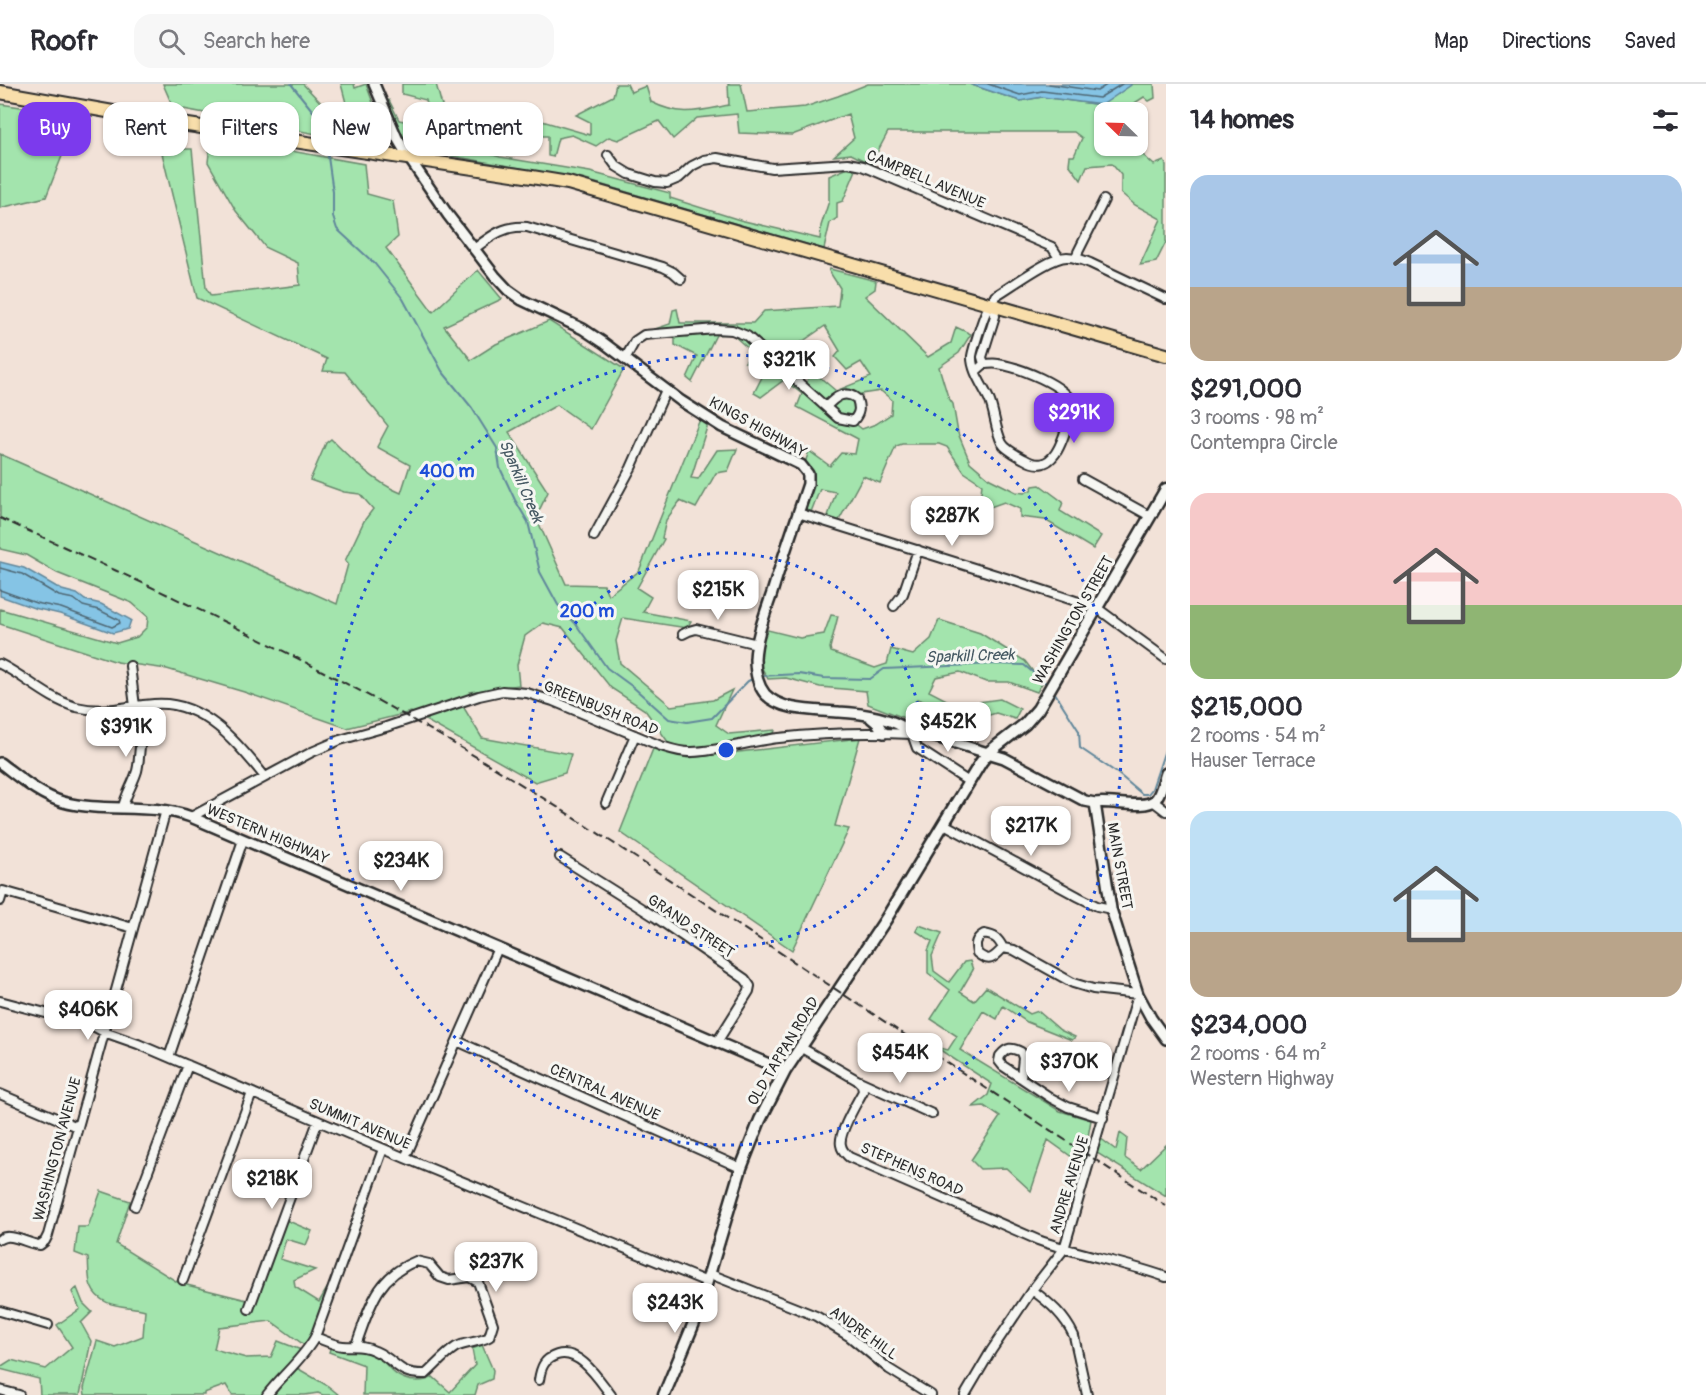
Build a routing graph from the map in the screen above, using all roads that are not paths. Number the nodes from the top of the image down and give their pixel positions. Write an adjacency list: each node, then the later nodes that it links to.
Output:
1 (374, 84): 4 (street, KINGS HIGHWAY)
2 (0, 92): 4 (main road)
3 (608, 155): 7 (street, CAMPBELL AVENUE)
4 (409, 158): 6 (street, KINGS HIGHWAY); 11 (main road)
5 (1104, 200): 8 (street)
6 (474, 249): 9 (street); 13 (street, KINGS HIGHWAY)
7 (1059, 258): 8 (street); 11 (street)
8 (1077, 259): 10 (street)
9 (681, 279)
10 (1166, 299)
11 (992, 305): 12 (main road); 14 (street); 15 (street)
12 (1166, 355)
13 (625, 359): 16 (street, KINGS HIGHWAY); 17 (street)
14 (984, 364): 15 (street); 15 (street)
15 (976, 371)
16 (666, 390): 20 (street, KINGS HIGHWAY); 22 (street)
17 (826, 407): 17 (street)
18 (1083, 479): 21 (street)
19 (1166, 489): 21 (main road, WASHINGTON STREET)
20 (798, 513): 23 (street); 27 (street, KINGS HIGHWAY)
21 (1150, 516): 25 (main road, WASHINGTON STREET)
22 (594, 536)
23 (918, 550): 24 (street); 25 (street)
24 (894, 606)
25 (1097, 608): 28 (street); 36 (main road, WASHINGTON STREET)
26 (684, 634): 27 (street)
27 (757, 644): 32 (street, KINGS HIGHWAY)
28 (1166, 659)
29 (0, 664): 31 (street)
30 (130, 666): 31 (street)
31 (135, 707): 39 (street); 44 (street)
32 (866, 715): 33 (street); 34 (street, KINGS HIGHWAY)
33 (884, 733): 34 (street, GREENBUSH ROAD); 35 (street, GREENBUSH ROAD)
34 (912, 734): 36 (street, KINGS HIGHWAY); 40 (street)
35 (635, 735): 39 (street, GREENBUSH ROAD); 42 (street)
36 (989, 752): 40 (main road, OLD TAPPAN ROAD); 43 (street)
37 (0, 763): 44 (street, WESTERN HIGHWAY)
38 (1166, 774): 41 (street)
39 (265, 777): 47 (street, GREENBUSH ROAD)
40 (969, 782): 48 (main road, OLD TAPPAN ROAD)
41 (1153, 801): 43 (street); 46 (street)
42 (606, 803)
43 (1095, 803): 52 (street, MAIN STREET)
44 (123, 807): 45 (street, WESTERN HIGHWAY)
45 (166, 810): 47 (street, WESTERN HIGHWAY); 53 (street, WASHINGTON AVENUE)
46 (1166, 812)
47 (191, 817): 49 (street, WESTERN HIGHWAY)
48 (944, 824): 52 (street); 62 (main road, OLD TAPPAN ROAD)
49 (243, 840): 54 (street, WESTERN HIGHWAY); 63 (street)
50 (560, 856): 61 (street, GRAND STREET)
51 (0, 901): 53 (street)
52 (1111, 909): 56 (street, MAIN STREET)
53 (133, 927): 58 (street, WASHINGTON AVENUE)
54 (498, 948): 60 (street); 61 (street, WESTERN HIGHWAY)
55 (1003, 948): 56 (street)
56 (1138, 994): 59 (street, MAIN STREET); 71 (street, ANDRE AVENUE)
57 (0, 1001): 58 (street, SUMMIT AVENUE)
58 (104, 1032): 63 (street, SUMMIT AVENUE); 73 (street, WASHINGTON AVENUE)
59 (1166, 1039)
60 (457, 1041): 75 (street); 76 (street, CENTRAL AVENUE)
61 (717, 1042): 65 (street, WESTERN HIGHWAY)
62 (800, 1047): 65 (main road, OLD TAPPAN ROAD); 67 (street)
63 (169, 1057): 64 (street, SUMMIT AVENUE)
64 (188, 1065): 68 (street, SUMMIT AVENUE); 77 (street)
65 (786, 1071): 76 (main road, OLD TAPPAN ROAD)
66 (1021, 1078): 71 (street)
67 (857, 1080): 70 (street); 79 (street, STEPHENS ROAD)
68 (252, 1093): 72 (street, SUMMIT AVENUE); 82 (street)
69 (0, 1094): 73 (street)
70 (932, 1114)
71 (1103, 1118): 79 (street, ANDRE AVENUE)
72 (318, 1121): 74 (street, SUMMIT AVENUE); 84 (street)
73 (77, 1127): 78 (street, WASHINGTON AVENUE)
74 (383, 1149): 75 (street, SUMMIT AVENUE); 87 (street)
75 (405, 1158): 81 (street, SUMMIT AVENUE)
76 (741, 1168): 81 (main road, OLD TAPPAN ROAD)
77 (135, 1206)
78 (0, 1239)
79 (1064, 1249): 80 (street); 83 (street, ANDRE AVENUE)
80 (1166, 1277)
81 (709, 1278): 94 (main road, OLD TAPPAN ROAD); 95 (street, ANDRE HILL)
82 (183, 1280)
83 (1032, 1290): 96 (street, ANDRE AVENUE); 97 (street)
84 (249, 1309)
85 (0, 1311): 86 (street)
86 (48, 1325)
87 (315, 1337): 88 (street); 92 (street)
88 (356, 1345): 88 (street)
89 (539, 1380): 93 (street)
90 (0, 1390): 91 (street)
91 (19, 1395)
92 (267, 1395)
93 (611, 1395)
94 (664, 1395)
95 (931, 1395)
96 (965, 1395)
97 (1087, 1395)

